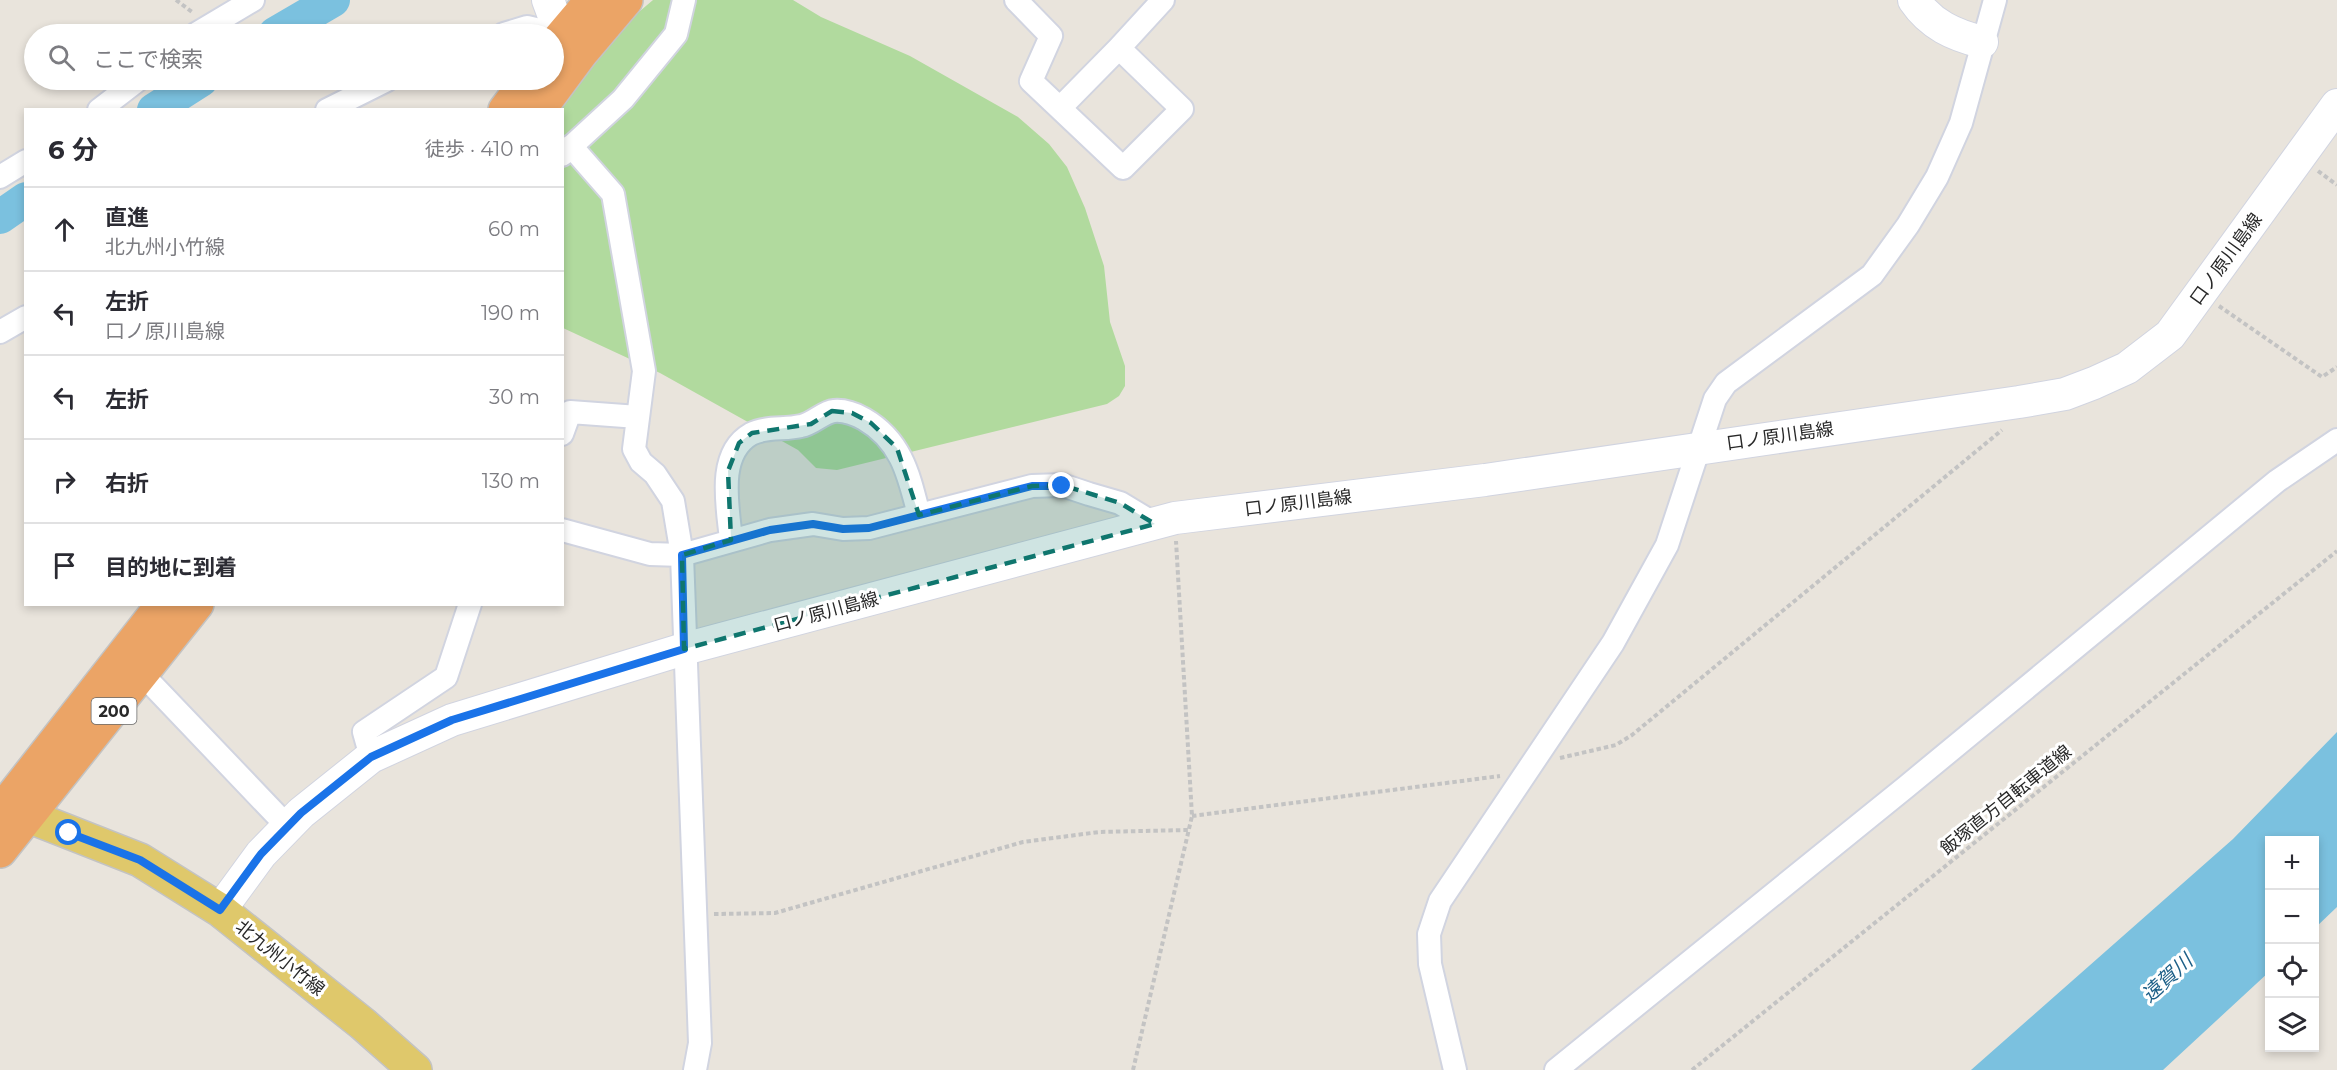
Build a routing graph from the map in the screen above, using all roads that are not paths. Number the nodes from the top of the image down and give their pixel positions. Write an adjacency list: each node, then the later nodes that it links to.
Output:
1 (253, 0): 10 (street)
2 (548, 0): 11 (main road)
3 (592, 0): 13 (highway)
4 (626, 0): 13 (highway)
5 (684, 0): 25 (street)
6 (1164, 0): 14 (street)
7 (1914, 0): 12 (main road)
8 (1995, 0): 12 (street)
9 (1026, 3): 24 (street)
10 (213, 24)
11 (557, 24)
12 (1982, 42): 33 (street)
13 (565, 44)
14 (1119, 48): 24 (street); 24 (street)
15 (125, 90): 20 (street)
16 (367, 90): 21 (street)
17 (520, 90): 22 (highway)
18 (547, 90): 23 (highway)
19 (2337, 105): 33 (main road, 口ノ原川島線)
20 (102, 108)
21 (331, 108)
22 (507, 108)
23 (540, 108)
24 (1060, 108)
25 (567, 150): 30 (street)
26 (24, 162): 27 (street)
27 (0, 177)
28 (24, 318): 29 (street)
29 (0, 332)
30 (638, 417): 31 (street); 38 (street)
31 (564, 428)
32 (2337, 440): 52 (street)
33 (1697, 448): 35 (main road, 口ノ原川島線); 51 (street)
34 (919, 515): 35 (street); 37 (street); 37 (street)
35 (1165, 521): 42 (main road, 口ノ原川島線)
36 (564, 531): 38 (street)
37 (731, 540): 38 (street)
38 (682, 555): 42 (street)
39 (162, 606): 45 (highway, 200)
40 (195, 606): 43 (highway, 200)
41 (469, 606): 44 (street)
42 (684, 649): 44 (main road, 口ノ原川島線); 50 (street)
43 (143, 675): 45 (highway, 200); 46 (street)
44 (371, 757): 46 (main road, 口ノ原川島線)
45 (8, 811): 47 (highway, 200); 48 (main road, 北九州小竹線)
46 (288, 827): 48 (main road, 口ノ原川島線)
47 (0, 851)
48 (220, 910): 49 (main road, 北九州小竹線)
49 (416, 1070)
50 (695, 1070)
51 (1455, 1070)
52 (1556, 1070)

